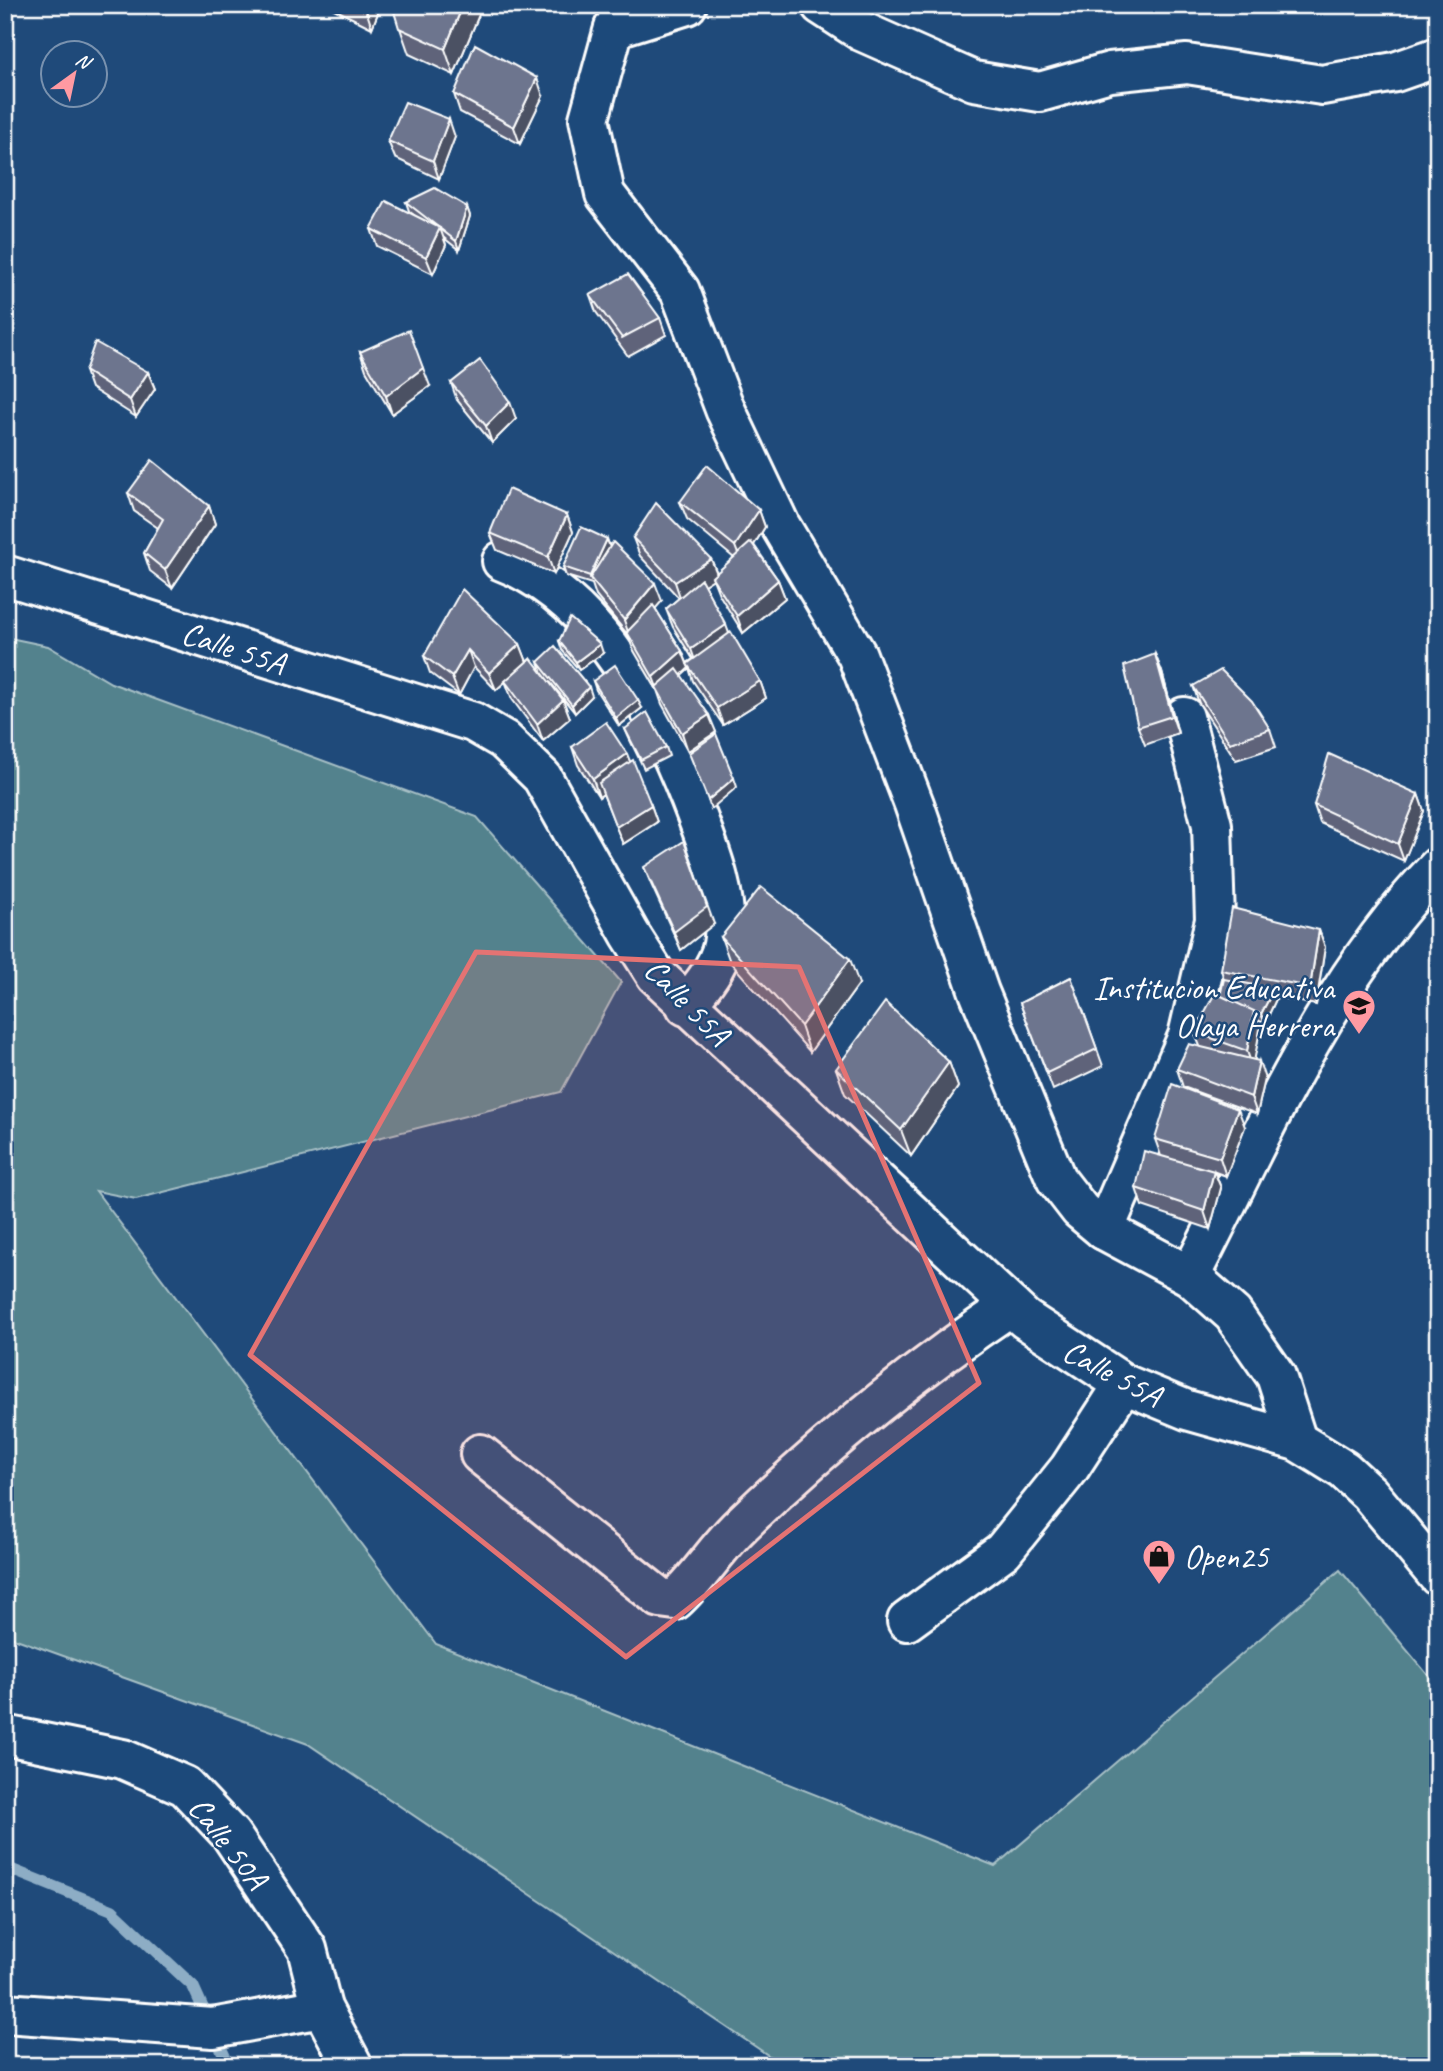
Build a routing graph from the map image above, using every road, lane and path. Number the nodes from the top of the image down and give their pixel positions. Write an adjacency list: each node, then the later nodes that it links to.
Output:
1 (687, 5): 3 (street)
2 (821, 5): 4 (street)
3 (620, 16): 10 (street)
4 (1438, 57)
5 (502, 561): 9 (street)
6 (5, 575): 9 (street, Calle 55A)
7 (1184, 717): 10 (street)
8 (1438, 867): 11 (street)
9 (686, 1006): 12 (street, Calle 55A)
10 (1104, 1230): 11 (street)
11 (1190, 1276): 14 (street)
12 (1011, 1306): 13 (street, Calle 55A); 15 (street)
13 (1124, 1384): 14 (street, Calle 55A); 17 (street)
14 (1297, 1441): 16 (street, Calle 55A)
15 (480, 1454)
16 (1438, 1576)
17 (907, 1621)
18 (5, 1735): 19 (street, Calle 50A)
19 (322, 2008): 20 (street); 21 (street, Calle 50A)
20 (6, 2016)
21 (353, 2066)

